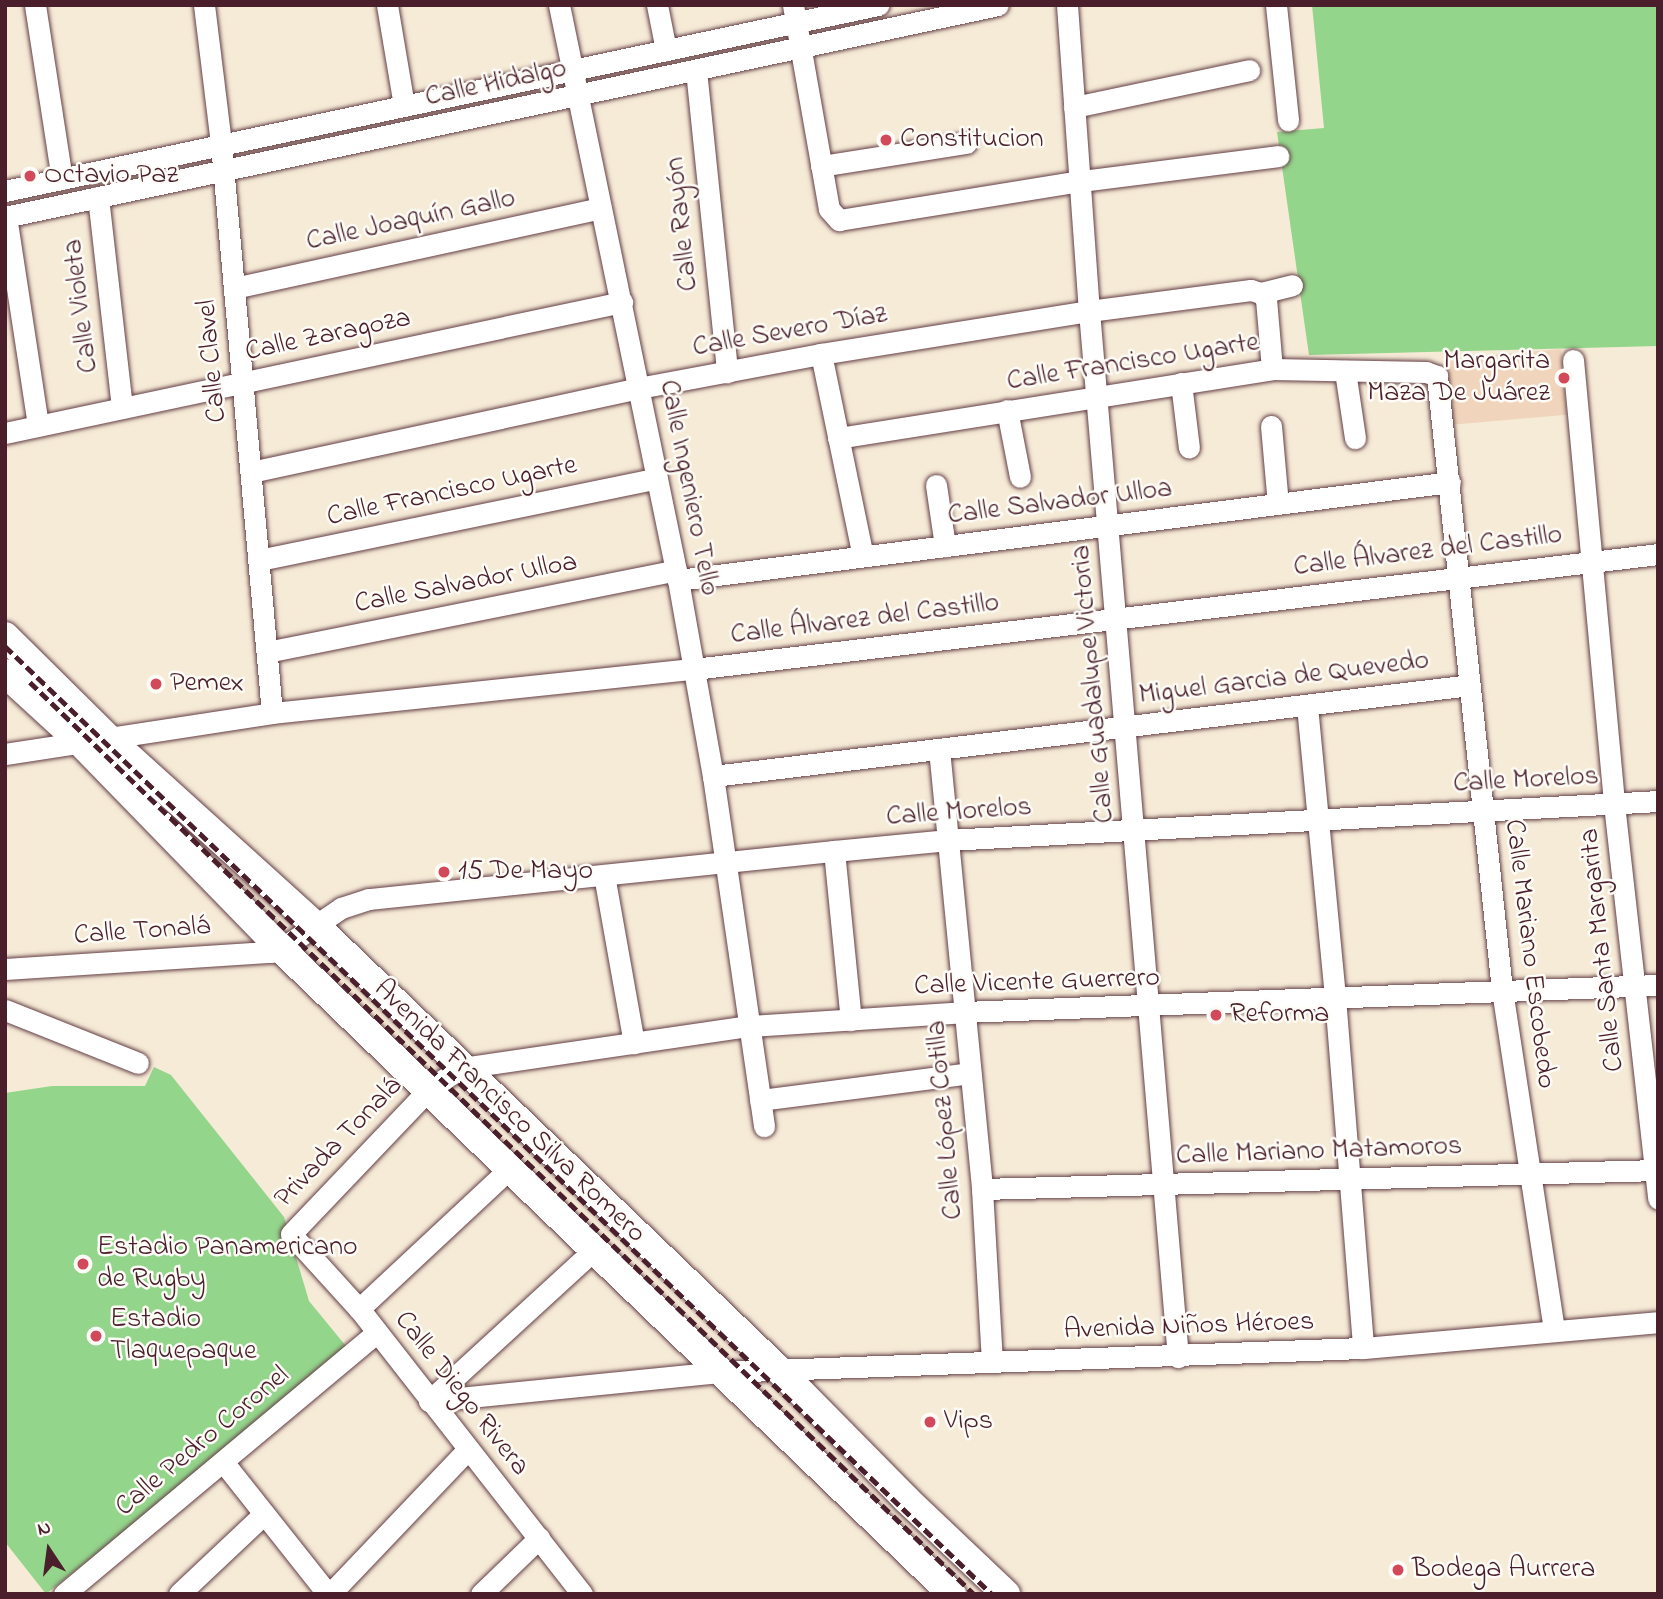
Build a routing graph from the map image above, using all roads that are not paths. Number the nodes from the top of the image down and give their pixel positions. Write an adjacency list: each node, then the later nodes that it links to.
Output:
1 (35, 5): 25 (street)
2 (204, 5): 21 (street, Calle Clavel)
3 (387, 5): 17 (street)
4 (559, 5): 15 (street, Calle Ingeniero Tello)
5 (657, 5): 12 (street)
6 (878, 5): 10 (street, Calle Hidalgo)
7 (998, 5): 11 (street, Calle Hidalgo)
8 (1068, 5): 18 (street, Calle Guadalupe Victoria)
9 (1276, 5): 19 (street)
10 (794, 14): 11 (street); 12 (street, Calle Hidalgo)
11 (802, 47): 14 (street, Calle Hidalgo); 23 (street)
12 (666, 50): 15 (street, Calle Hidalgo)
13 (1249, 69): 18 (street)
14 (695, 70): 16 (street, Calle Hidalgo); 40 (street, Calle Rayón)
15 (571, 71): 16 (street, Calle Ingeniero Tello); 17 (street, Calle Hidalgo)
16 (576, 95): 24 (street, Calle Hidalgo); 29 (street, Calle Ingeniero Tello)
17 (404, 106): 21 (street, Calle Hidalgo)
18 (1074, 107): 26 (street, Calle Guadalupe Victoria)
19 (1288, 120)
20 (966, 143): 23 (street)
21 (221, 145): 24 (street, Calle Clavel); 25 (street, Calle Hidalgo)
22 (1278, 156): 26 (street)
23 (821, 166): 26 (street)
24 (223, 170): 28 (street, Calle Hidalgo); 32 (street, Calle Clavel)
25 (62, 179): 27 (street, Calle Hidalgo)
26 (1081, 181): 35 (street, Calle Guadalupe Victoria)
27 (5, 191)
28 (98, 197): 30 (street, Calle Hidalgo); 46 (street, Calle Violeta)
29 (600, 208): 32 (street, Calle Joaquín Gallo); 34 (street, Calle Ingeniero Tello)
30 (6, 217): 48 (street)
31 (1292, 285): 33 (street, Calle Severo Díaz)
32 (234, 288): 42 (street, Calle Clavel)
33 (1261, 293): 35 (street, Calle Severo Díaz); 38 (street)
34 (622, 302): 42 (street, Calle Zaragoza); 44 (street, Calle Ingeniero Tello)
35 (1089, 311): 36 (street, Calle Severo Díaz); 45 (street, Calle Guadalupe Victoria)
36 (821, 354): 40 (street, Calle Severo Díaz); 51 (street)
37 (1573, 360): 65 (street, Calle Santa Margarita)
38 (1272, 369): 39 (street, Calle Francisco Ugarte); 43 (street, Calle Francisco Ugarte)
39 (1345, 371): 41 (street, Calle Francisco Ugarte); 52 (street)
40 (727, 372): 44 (street, Calle Severo Díaz)
41 (1437, 376): 57 (street, Calle Mariano Escobedo)
42 (243, 383): 46 (street, Calle Zaragoza); 54 (street, Calle Clavel)
43 (1181, 383): 45 (street, Calle Francisco Ugarte); 53 (street)
44 (639, 388): 54 (street, Calle Severo Díaz); 56 (street, Calle Ingeniero Tello)
45 (1098, 396): 47 (street, Calle Francisco Ugarte); 60 (street, Calle Guadalupe Victoria)
46 (122, 408): 48 (street, Calle Zaragoza)
47 (1007, 410): 51 (street, Calle Francisco Ugarte); 55 (street)
48 (38, 426): 50 (street, Calle Zaragoza)
49 (1271, 426): 59 (street)
50 (5, 433)
51 (838, 438): 63 (street)
52 (1355, 438)
53 (1189, 448)
54 (251, 472): 64 (street, Calle Clavel)
55 (1020, 477)
56 (657, 478): 64 (street, Calle Francisco Ugarte); 66 (street, Calle Ingeniero Tello)
57 (1450, 482): 59 (street, Calle Salvador Ulloa); 67 (street, Calle Mariano Escobedo)
58 (936, 485): 61 (street)
59 (1278, 504): 60 (street, Calle Salvador Ulloa)
60 (1109, 525): 61 (street, Calle Salvador Ulloa); 68 (street, Calle Guadalupe Victoria)
61 (944, 546): 63 (street, Calle Salvador Ulloa)
62 (1658, 554): 65 (street, Calle Álvarez del Castillo)
63 (863, 556): 66 (street, Calle Salvador Ulloa)
64 (259, 560): 70 (street, Calle Clavel)
65 (1594, 561): 67 (street, Calle Álvarez del Castillo); 83 (street, Calle Santa Margarita)
66 (677, 575): 70 (street, Calle Salvador Ulloa); 71 (street, Calle Ingeniero Tello)
67 (1459, 575): 68 (street, Calle Álvarez del Castillo); 73 (street, Calle Mariano Escobedo)
68 (1117, 617): 71 (street, Calle Álvarez del Castillo); 76 (street, Calle Guadalupe Victoria)
69 (5, 636): 77 (main road, Avenida Francisco Silva Romero)
70 (267, 652): 75 (street, Calle Clavel)
71 (694, 669): 75 (street, Calle Álvarez del Castillo); 81 (street, Calle Ingeniero Tello)
72 (5, 673): 78 (main road, Avenida Francisco Silva Romero)
73 (1470, 685): 74 (street, Miguel Garcia de Quevedo); 84 (street, Calle Mariano Escobedo)
74 (1307, 706): 76 (street, Miguel Garcia de Quevedo); 85 (street)
75 (272, 713): 77 (street, Calle Álvarez del Castillo)
76 (1126, 726): 79 (street, Miguel Garcia de Quevedo); 86 (street, Calle Guadalupe Victoria)
77 (108, 738): 78 (street, Calle Álvarez del Castillo); 91 (main road, Avenida Francisco Silva Romero)
78 (80, 742): 80 (street, Calle Álvarez del Castillo); 92 (main road, Avenida Francisco Silva Romero)
79 (939, 749): 81 (street, Miguel Garcia de Quevedo); 87 (street, Calle López Cotilla)
80 (5, 754)
81 (713, 776): 89 (street, Calle Ingeniero Tello)
82 (1658, 801): 83 (street, Calle Morelos)
83 (1614, 804): 84 (street, Calle Morelos); 95 (street, Calle Santa Margarita)
84 (1482, 811): 85 (street, Calle Morelos); 96 (street, Calle Mariano Escobedo)
85 (1317, 820): 86 (street, Calle Morelos); 97 (street)
86 (1135, 829): 87 (street, Calle Morelos); 98 (street, Calle Guadalupe Victoria)
87 (948, 840): 88 (street, Calle Morelos); 100 (street, Calle López Cotilla)
88 (834, 851): 89 (street, Calle Morelos); 101 (street)
89 (725, 863): 90 (street, Calle Morelos); 102 (street, Calle Ingeniero Tello)
90 (604, 875): 91 (street, Calle Morelos); 103 (street)
91 (315, 925): 92 (street, Calle Morelos); 105 (main road, Avenida Francisco Silva Romero)
92 (281, 949): 93 (street, Calle Tonalá); 107 (main road, Avenida Francisco Silva Romero)
93 (5, 969)
94 (1658, 985): 95 (street, Calle Vicente Guerrero)
95 (1636, 986): 96 (street, Calle Vicente Guerrero); 111 (street, Calle Santa Margarita)
96 (1502, 990): 97 (street, Calle Vicente Guerrero); 112 (street, Calle Mariano Escobedo)
97 (1335, 997): 98 (street, Calle Vicente Guerrero); 113 (street)
98 (1150, 1007): 100 (street, Calle Vicente Guerrero); 114 (street, Calle Guadalupe Victoria)
99 (5, 1010): 104 (street)
100 (964, 1013): 101 (street, Calle Vicente Guerrero); 106 (street, Calle López Cotilla)
101 (851, 1020): 102 (street, Calle Vicente Guerrero)
102 (749, 1027): 103 (street, Calle Vicente Guerrero); 108 (street, Calle Ingeniero Tello)
103 (634, 1043): 105 (street, Calle Vicente Guerrero)
104 (138, 1063)
105 (461, 1068): 107 (street, Calle Vicente Guerrero); 126 (main road, Avenida Francisco Silva Romero)
106 (971, 1073): 108 (street); 115 (street, Calle López Cotilla)
107 (428, 1090): 110 (main road, Avenida Francisco Silva Romero); 117 (street, Privada Tonalá)
108 (760, 1100): 109 (street, Calle Ingeniero Tello)
109 (764, 1126)
110 (510, 1168): 118 (main road, Avenida Francisco Silva Romero); 119 (street)
111 (1656, 1170): 112 (street, Calle Mariano Matamoros); 116 (street, Calle Santa Margarita)
112 (1530, 1174): 113 (street, Calle Mariano Matamoros); 121 (street, Calle Mariano Escobedo)
113 (1350, 1179): 114 (street, Calle Mariano Matamoros); 123 (street)
114 (1164, 1184): 115 (street, Calle Mariano Matamoros); 124 (street, Calle Guadalupe Victoria)
115 (982, 1189): 125 (street, Calle López Cotilla)
116 (1658, 1199)
117 (291, 1234): 119 (street, Calle Diego Rivera)
118 (595, 1249): 127 (main road, Avenida Francisco Silva Romero); 128 (street)
119 (359, 1309): 122 (street, Calle Diego Rivera)
120 (1658, 1322): 121 (street, Avenida Niños Héroes)
121 (1554, 1330): 123 (street, Avenida Niños Héroes)
122 (377, 1332): 128 (street, Calle Diego Rivera); 130 (street, Calle Pedro Coronel)
123 (1363, 1348): 124 (street, Avenida Niños Héroes)
124 (1178, 1357): 125 (street, Avenida Niños Héroes)
125 (992, 1361): 126 (street, Avenida Niños Héroes)
126 (778, 1369): 127 (street, Avenida Niños Héroes); 139 (main road, Avenida Francisco Silva Romero)
127 (720, 1372): 128 (street, Avenida Niños Héroes); 138 (main road, Avenida Francisco Silva Romero)
128 (429, 1401): 129 (street, Calle Diego Rivera)
129 (467, 1450): 132 (street, Calle Diego Rivera); 135 (street)
130 (224, 1463): 131 (street); 133 (street, Calle Pedro Coronel)
131 (264, 1514): 134 (street); 135 (street)
132 (539, 1538): 136 (street); 137 (street, Calle Diego Rivera)
133 (64, 1594)
134 (178, 1594)
135 (329, 1594)
136 (481, 1594)
137 (582, 1594)
138 (953, 1594)
139 (1006, 1594)

